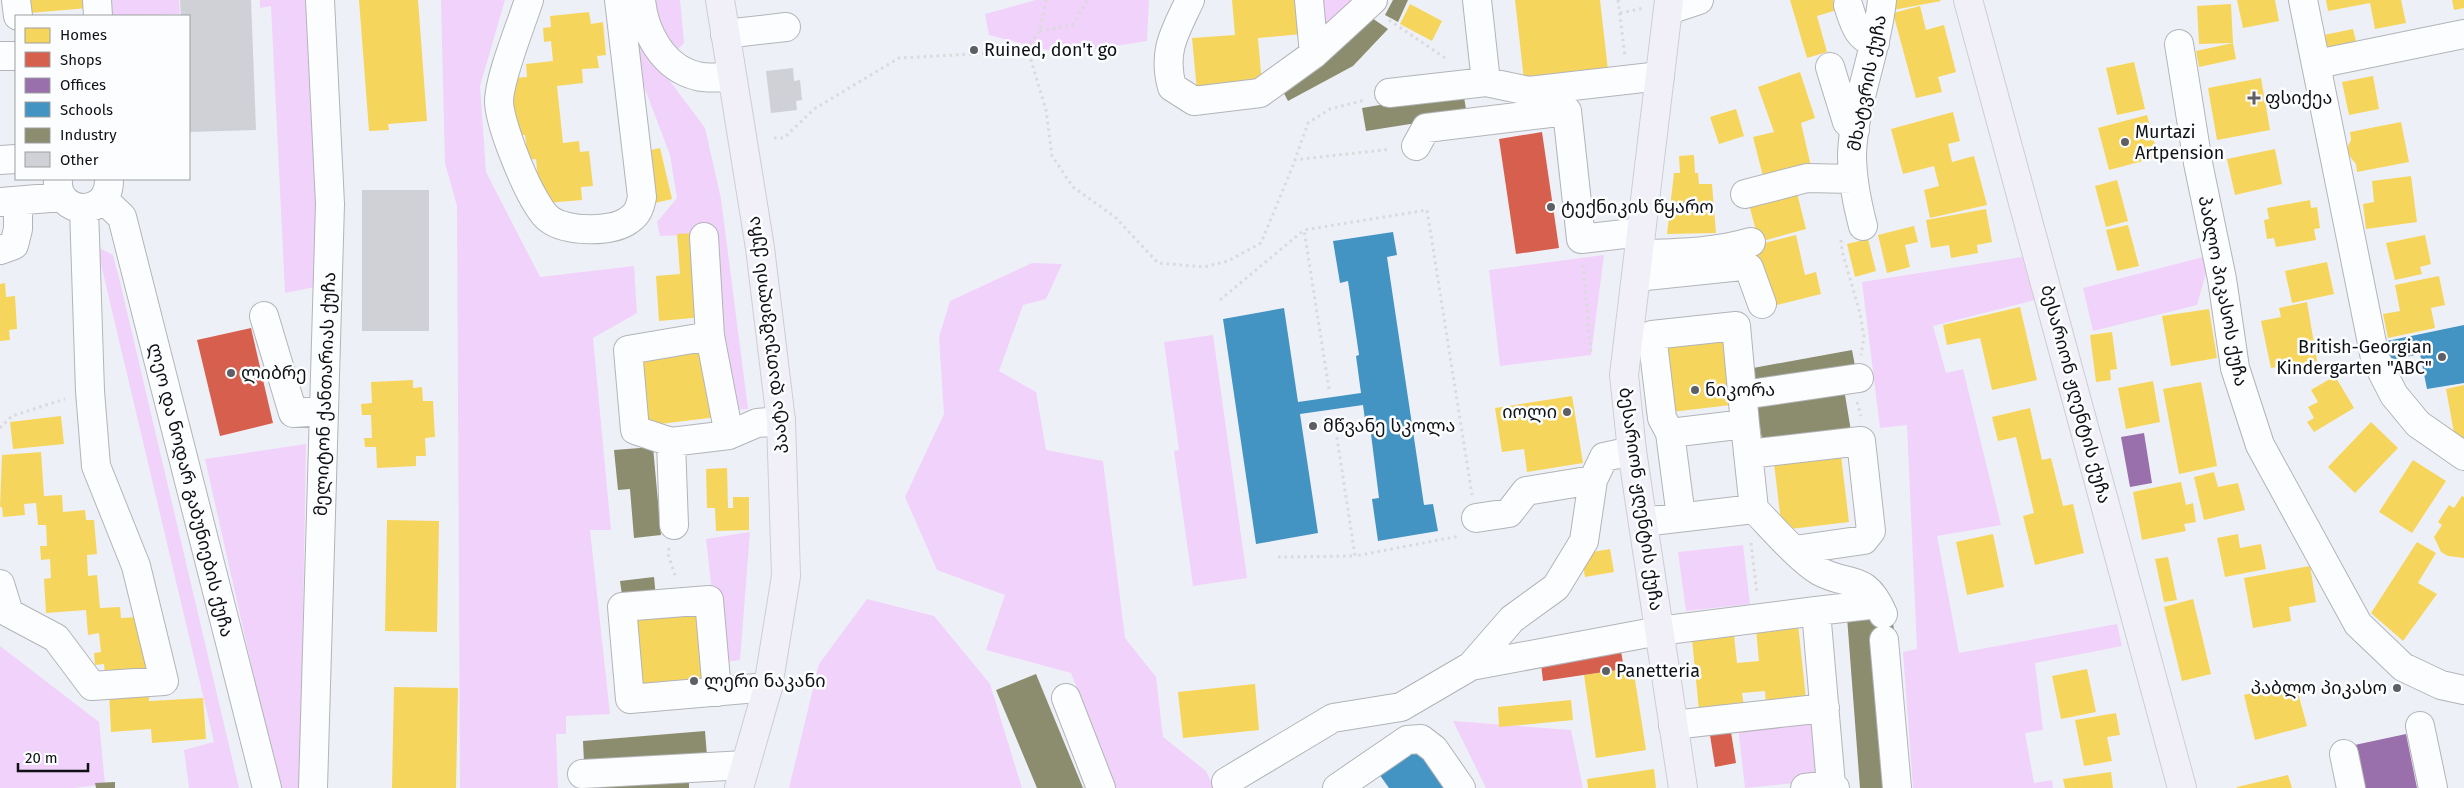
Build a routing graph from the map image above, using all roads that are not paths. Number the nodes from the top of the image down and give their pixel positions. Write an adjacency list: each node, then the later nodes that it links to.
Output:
1 (16, 0): 18 (street)
2 (96, 0): 19 (street)
3 (320, 0): 52 (street, მელიტონ ქანთარიას ქუჩა)
4 (529, 0): 5 (street)
5 (619, 0)
6 (640, 0): 31 (street)
7 (720, 0): 21 (main road, პაატა დათუაშვილის ქუჩა)
8 (1190, 0): 25 (street)
9 (1309, 0): 25 (street)
10 (1477, 0): 32 (street)
11 (1699, 0): 15 (street)
12 (1882, 0): 23 (street, მხატვრის ქუჩა)
13 (1968, 0): 92 (main road, ბესარიონ ჟღენტის ქუჩა)
14 (2303, 0): 28 (street)
15 (1669, 5): 30 (main road, ბესარიონ ჟღენტის ქუჩა)
16 (1848, 5): 23 (street)
17 (1379, 8): 25 (street)
18 (18, 15)
19 (98, 15)
20 (786, 27): 21 (street)
21 (725, 34): 31 (main road, პაატა დათუაშვილის ქუჩა)
22 (2464, 34): 28 (street)
23 (1875, 44): 34 (street, მხატვრის ქუჩა)
24 (2179, 44): 74 (street, პაბლო პიკასოს ქუჩა)
25 (1314, 54)
26 (0, 56): 27 (street)
27 (15, 56)
28 (2317, 64): 60 (street)
29 (1830, 66): 34 (street)
30 (1660, 76): 32 (street); 46 (main road, ბესარიონ ჟღენტის ქუჩა)
31 (732, 77): 53 (main road, პაატა დათუაშვილის ქუჩა)
32 (1486, 77): 33 (street)
33 (1389, 93)
34 (1855, 130): 38 (street, მხატვრის ქუჩა)
35 (1416, 146): 46 (street)
36 (15, 159): 37 (street)
37 (0, 160)
38 (1853, 179): 40 (street); 42 (street, მხატვრის ქუჩა)
39 (83, 192): 41 (street); 68 (street); 85 (street, ლეო და ნოდარ გაბუნიების ქუჩა)
40 (1745, 194)
41 (9, 202): 45 (street)
42 (1862, 226)
43 (704, 237): 49 (street)
44 (1751, 242): 46 (street)
45 (0, 250)
46 (1639, 254): 47 (street); 58 (main road, ბესარიონ ჟღენტის ქუჩა)
47 (1762, 304)
48 (264, 316): 52 (street)
49 (710, 336): 56 (street); 57 (street)
50 (1859, 378): 51 (street)
51 (1743, 395): 54 (street); 55 (street)
52 (324, 411): 86 (street, მელიტონ ქანთარიას ქუჩა)
53 (781, 421): 56 (street); 73 (main road, პაატა დათუაშვილის ქუჩა)
54 (1745, 424): 55 (street); 59 (street)
55 (1670, 433): 63 (street)
56 (730, 435): 57 (street)
57 (671, 442): 66 (street)
58 (1632, 451): 61 (street); 65 (main road, ბესარიონ ჟღენტის ქუჩა)
59 (1748, 454): 62 (street); 67 (street)
60 (2464, 456)
61 (1593, 480): 64 (street); 72 (street)
62 (1754, 509): 63 (street); 67 (street)
63 (1681, 517): 65 (street)
64 (1476, 518)
65 (1644, 522): 71 (main road, ბესარიონ ჟღენტის ქუჩა)
66 (674, 526)
67 (1796, 550): 70 (street)
68 (0, 584)
69 (1816, 611): 70 (street); 71 (street); 77 (street)
70 (1882, 620): 91 (street)
71 (1659, 631): 72 (street); 78 (main road, ბესარიონ ჟღენტის ქუჩა)
72 (1471, 666): 83 (street)
73 (768, 687): 75 (street); 82 (main road, პაატა დათუაშვილის ქუჩა)
74 (2464, 690)
75 (717, 692): 75 (street)
76 (1066, 698): 87 (street)
77 (1825, 708): 78 (street); 84 (street)
78 (1673, 725): 90 (main road, ბესარიონ ჟღენტის ქუჩა)
79 (2420, 726): 94 (street)
80 (2344, 754): 93 (street)
81 (582, 774): 82 (street)
82 (742, 776)
83 (1226, 782)
84 (1823, 787)
85 (267, 788)
86 (313, 788)
87 (1101, 788)
88 (1337, 788): 89 (street)
89 (1460, 788)
90 (1683, 788)
91 (1897, 788)
92 (2182, 788)
93 (2351, 788)
94 (2433, 788)

